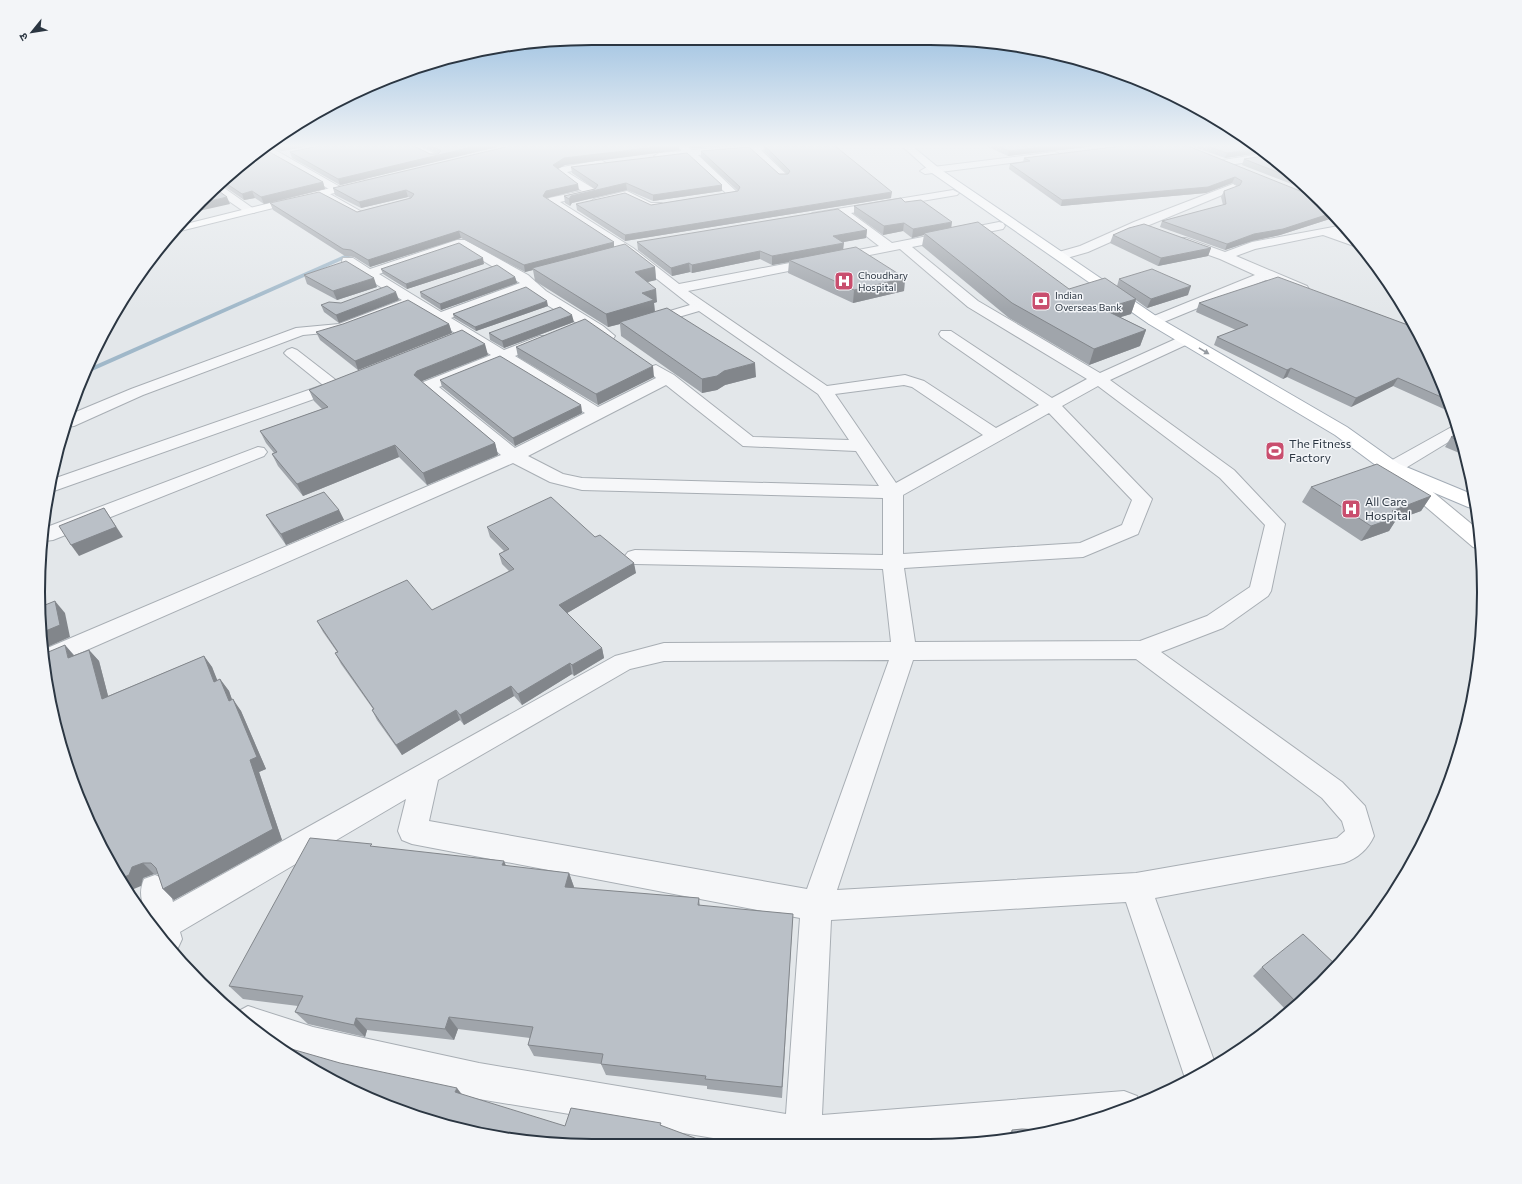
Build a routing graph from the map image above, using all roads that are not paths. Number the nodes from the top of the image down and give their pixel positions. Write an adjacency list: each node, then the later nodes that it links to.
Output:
1 (236, 201): 12 (street)
2 (254, 201): 12 (main road)
3 (281, 201): 15 (main road)
4 (342, 201): 16 (street)
5 (551, 201): 14 (street)
6 (596, 201): 14 (street)
7 (639, 201): 13 (street)
8 (905, 201): 17 (street)
9 (965, 201): 21 (main road)
10 (976, 201): 29 (main road)
11 (1197, 201): 20 (street)
12 (240, 204): 15 (street); 18 (main road)
13 (670, 205)
14 (562, 209): 38 (street)
15 (250, 211): 22 (main road)
16 (366, 212)
17 (842, 212): 19 (street); 28 (street)
18 (196, 215)
19 (799, 218)
20 (1138, 225): 24 (street); 29 (street)
21 (999, 226): 28 (street); 52 (main road)
22 (184, 227)
23 (1339, 229): 25 (street)
24 (1158, 232)
25 (1324, 232): 27 (street); 30 (street)
26 (1171, 237): 30 (street)
27 (1348, 240)
28 (895, 246): 38 (street); 58 (street)
29 (1060, 256): 44 (main road)
30 (1225, 256): 35 (street)
31 (348, 261): 34 (street)
32 (497, 265): 33 (street); 34 (street); 36 (street)
33 (482, 270)
34 (370, 273): 37 (street)
35 (1266, 275): 40 (street); 44 (street)
36 (530, 279): 43 (street); 45 (street)
37 (392, 287): 39 (street); 41 (street)
38 (676, 289): 42 (street)
39 (371, 294)
40 (1316, 294)
41 (415, 296): 43 (street); 63 (street)
42 (702, 306): 46 (street); 60 (street)
43 (441, 317): 49 (street)
44 (1154, 321): 52 (main road)
45 (587, 323): 50 (street); 54 (street)
46 (636, 326)
47 (491, 333): 49 (street)
48 (946, 334): 61 (street)
49 (472, 336): 51 (street); 54 (street)
50 (615, 336)
51 (446, 342)
52 (1180, 342): 58 (street); 69 (main road)
53 (292, 353): 59 (street)
54 (504, 355): 62 (street); 68 (street)
55 (643, 361): 57 (street)
56 (357, 378): 59 (street)
57 (668, 378): 62 (street); 66 (street)
58 (1099, 379): 61 (street); 78 (street)
59 (335, 387): 70 (street)
60 (824, 391): 65 (street); 66 (street)
61 (1051, 405): 65 (street); 76 (street)
62 (596, 413): 68 (street)
63 (73, 420)
64 (1453, 432): 69 (street)
65 (996, 436): 71 (street)
66 (862, 446): 71 (street)
67 (258, 452): 73 (street)
68 (514, 456): 71 (street); 79 (street)
69 (1392, 468): 72 (main road); 74 (main road)
70 (56, 485)
71 (893, 492): 76 (street)
72 (1469, 500)
73 (49, 534)
74 (1474, 537)
75 (635, 557): 76 (street)
76 (893, 562): 77 (street)
77 (904, 650): 78 (street); 80 (street); 83 (street)
78 (1141, 650): 81 (street)
79 (49, 657)
80 (426, 773): 83 (street); 85 (street)
81 (1136, 887): 83 (street); 87 (street)
82 (155, 889): 84 (street)
83 (816, 906): 90 (street)
84 (162, 930)
85 (162, 931)
86 (260, 1027): 89 (street)
87 (1200, 1068)
88 (1102, 1111): 91 (street)
89 (797, 1139)
90 (802, 1139)
91 (812, 1139)

